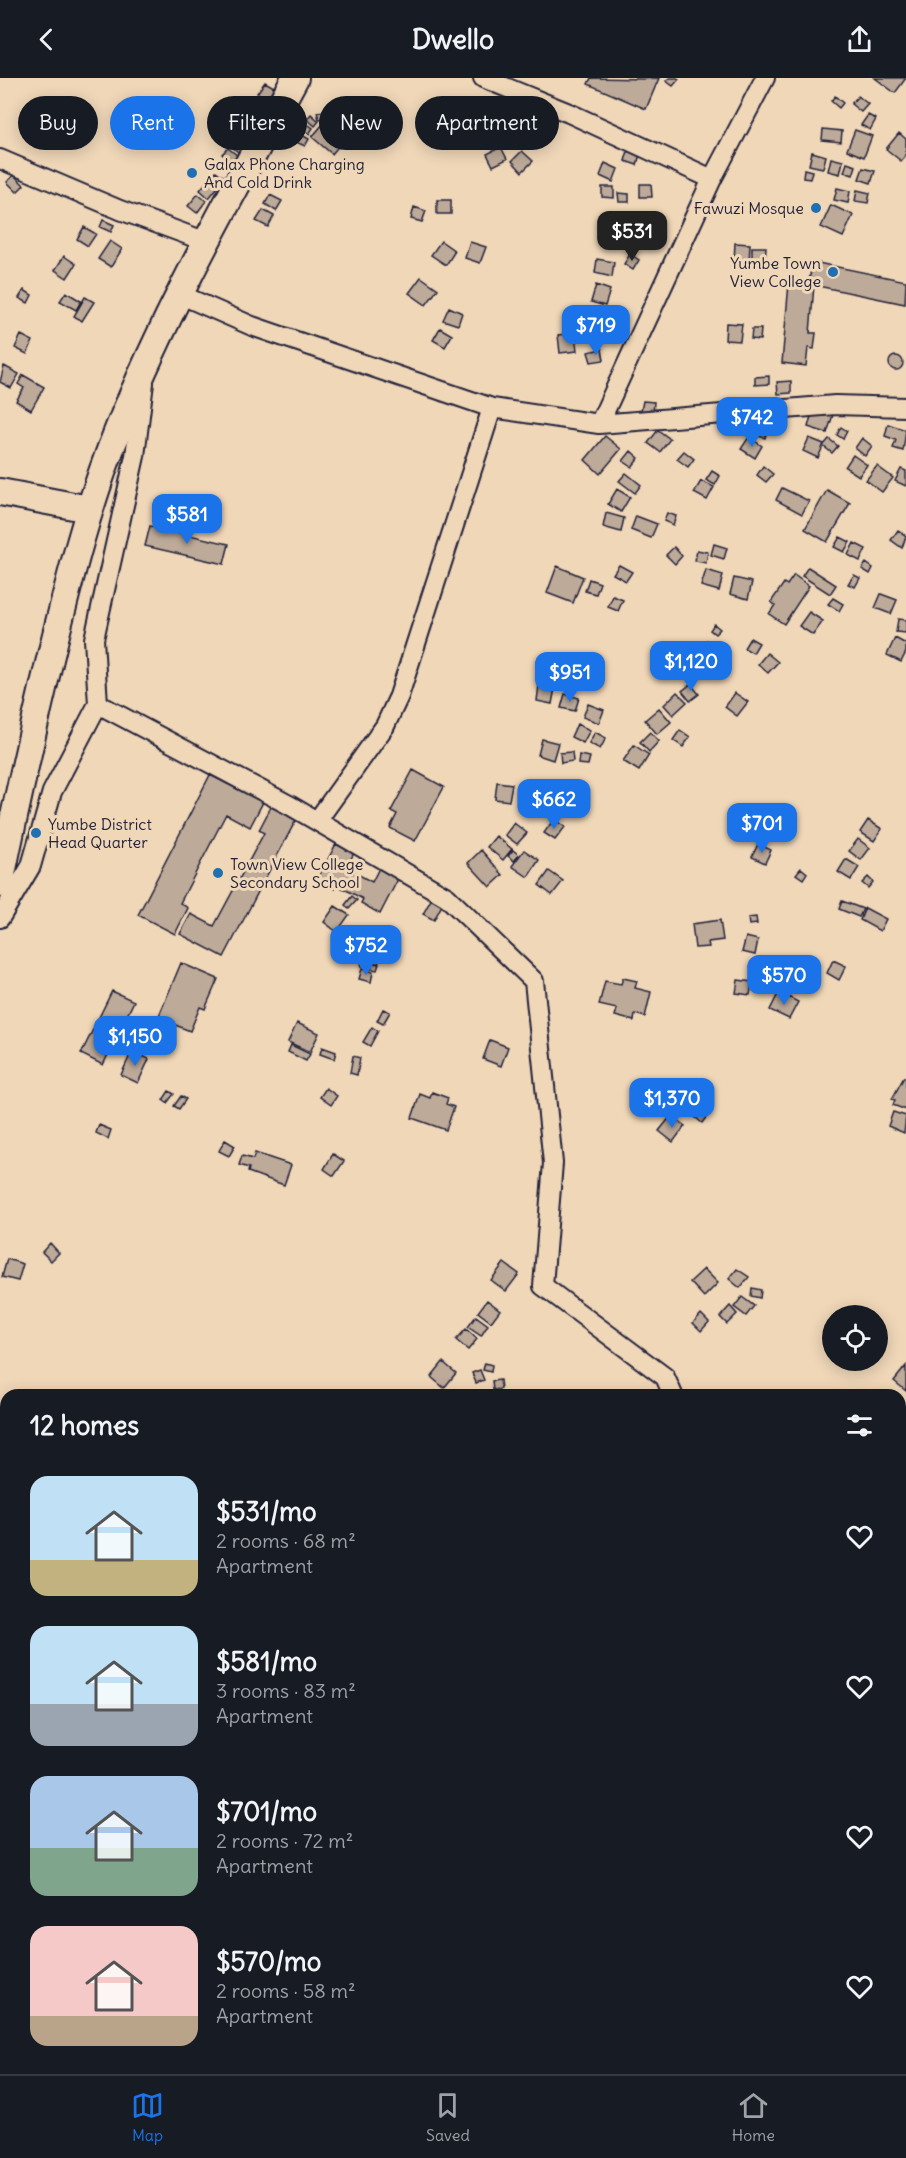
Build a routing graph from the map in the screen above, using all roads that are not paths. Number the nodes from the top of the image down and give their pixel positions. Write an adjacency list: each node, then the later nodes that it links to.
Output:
1 (295, 78): 6 (main road)
2 (483, 78): 5 (street)
3 (765, 78): 5 (street)
4 (0, 159): 6 (street)
5 (712, 179): 11 (street)
6 (207, 242): 7 (main road)
7 (179, 294): 8 (main road); 10 (street)
8 (145, 366): 13 (main road); 14 (street)
9 (906, 407): 11 (street)
10 (492, 408): 11 (street); 15 (street)
11 (599, 424)
12 (0, 492): 13 (main road)
13 (89, 509): 16 (main road)
14 (98, 704): 15 (street); 17 (street)
15 (317, 821): 18 (street)
16 (0, 884)
17 (0, 918)
18 (670, 1389)

